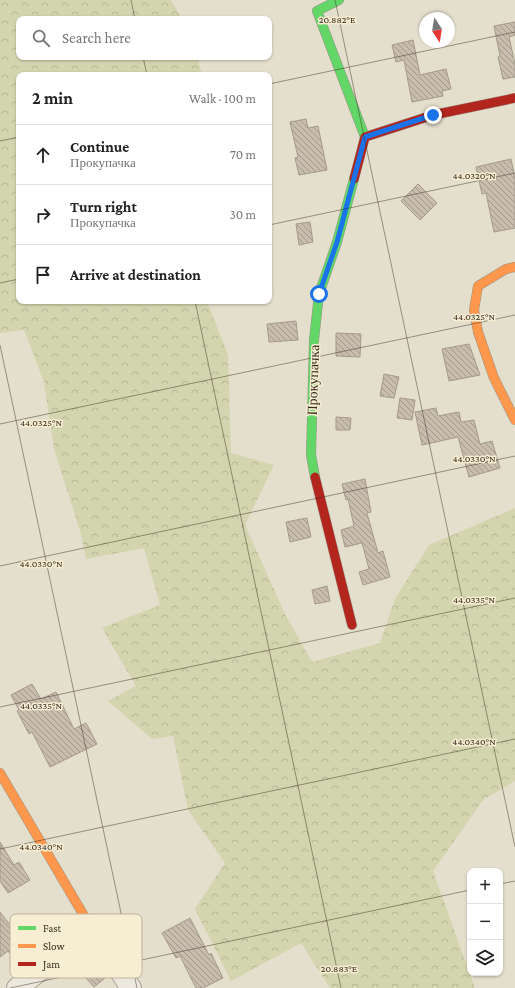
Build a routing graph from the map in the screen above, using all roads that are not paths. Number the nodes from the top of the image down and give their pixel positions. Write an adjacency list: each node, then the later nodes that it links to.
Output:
1 (339, 0): 3 (street)
2 (515, 98): 3 (street)
3 (365, 137): 6 (street, Прокупачка)
4 (515, 267): 5 (street)
5 (515, 420)
6 (352, 625)
7 (0, 773): 8 (street)
8 (83, 914)
9 (30, 978): 11 (street)
10 (124, 978): 12 (street)
11 (17, 988)
12 (131, 988)

